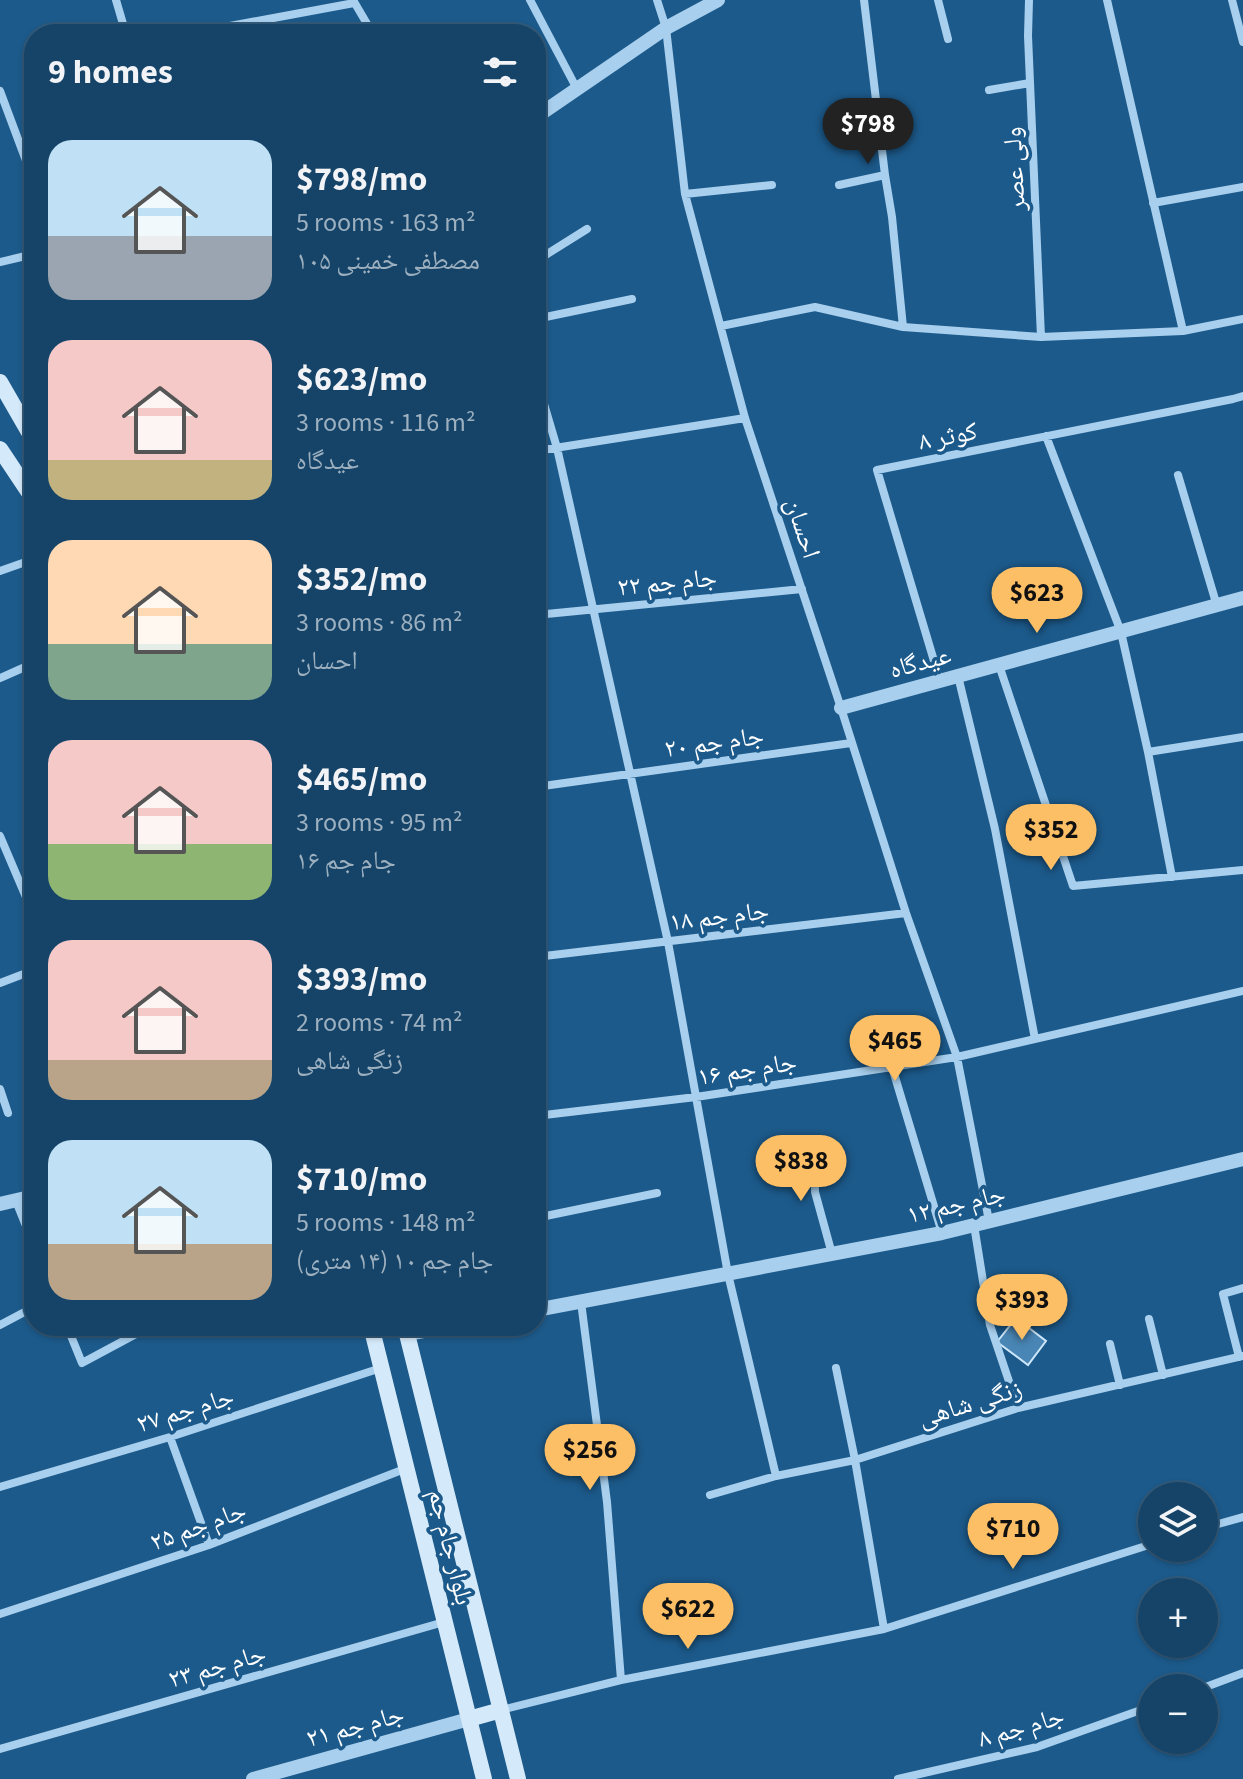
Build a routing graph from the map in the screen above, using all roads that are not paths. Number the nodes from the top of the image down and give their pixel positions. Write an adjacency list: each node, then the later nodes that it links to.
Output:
1 (116, 0): 11 (street)
2 (530, 0): 14 (street)
3 (657, 0): 15 (street, احسان)
4 (718, 0): 15 (street)
5 (864, 0): 25 (street)
6 (938, 0): 17 (street)
7 (1029, 0): 19 (street, ولی عصر)
8 (1107, 0): 30 (street)
9 (1232, 0): 18 (street)
10 (354, 2): 12 (street); 13 (street)
11 (123, 24)
12 (239, 24)
13 (367, 24)
14 (543, 24)
15 (666, 28): 20 (street); 29 (street, احسان)
16 (546, 30): 20 (street)
17 (948, 39)
18 (1243, 42)
19 (1030, 83): 21 (street); 41 (street, ولی عصر)
20 (577, 89): 23 (street)
21 (989, 90)
22 (0, 91): 24 (street)
23 (546, 110)
24 (24, 155)
25 (885, 175): 27 (street); 39 (street)
26 (772, 185): 29 (street)
27 (839, 185)
28 (1243, 187): 30 (street)
29 (685, 194): 38 (street, احسان)
30 (1153, 203): 40 (street)
31 (587, 229): 32 (street)
32 (546, 255)
33 (24, 256): 34 (street)
34 (0, 262)
35 (632, 299): 36 (street)
36 (546, 317)
37 (1243, 319): 40 (street)
38 (721, 326): 39 (street); 45 (street, احسان)
39 (903, 327): 41 (street)
40 (1183, 331): 41 (street)
41 (1041, 337)
42 (0, 382): 46 (main road)
43 (1243, 396): 48 (street, کوثر ۸)
44 (546, 411): 50 (street)
45 (745, 418): 50 (street); 56 (street, احسان)
46 (24, 420)
47 (24, 435): 49 (main road)
48 (1046, 436): 61 (street); 66 (street, کوثر ۸)
49 (0, 447): 53 (main road)
50 (557, 448): 51 (street); 59 (street)
51 (546, 450)
52 (1178, 475): 58 (street)
53 (24, 484)
54 (24, 563): 55 (street)
55 (0, 571)
56 (802, 589): 59 (street, جام جم ۲۲); 67 (street, احسان)
57 (1243, 598): 58 (street, عیدگاه)
58 (1217, 606): 61 (street, عیدگاه)
59 (594, 610): 60 (street, جام جم ۲۲); 71 (street)
60 (546, 614)
61 (1121, 632): 62 (street, عیدگاه); 70 (street)
62 (999, 665): 64 (street, عیدگاه); 75 (street)
63 (24, 667): 65 (street)
64 (958, 676): 66 (street, عیدگاه); 83 (street)
65 (0, 678)
66 (940, 681): 67 (street, عیدگاه)
67 (841, 708): 69 (street, احسان)
68 (1243, 737): 70 (street)
69 (851, 743): 71 (street, جام جم ۲۰); 77 (street, احسان)
70 (1148, 752): 75 (street)
71 (630, 774): 72 (street, جام جم ۲۰); 78 (street)
72 (546, 786)
73 (0, 836): 76 (street)
74 (1243, 870): 75 (street)
75 (1172, 877)
76 (24, 892)
77 (906, 913): 78 (street, جام جم ۱۸); 84 (street, احسان)
78 (668, 942): 79 (street, جام جم ۱۸); 87 (street)
79 (546, 956)
80 (24, 974): 81 (street)
81 (0, 983)
82 (1243, 991): 83 (street, جام جم ۱۶)
83 (1035, 1039): 84 (street, جام جم ۱۶)
84 (957, 1057): 85 (street, جام جم ۱۶); 98 (street, احسان)
85 (892, 1067): 87 (street, جام جم ۱۶); 100 (street)
86 (0, 1089): 88 (street)
87 (696, 1097): 89 (street, جام جم ۱۶); 102 (street)
88 (8, 1113)
89 (546, 1115)
90 (814, 1145): 101 (street)
91 (1243, 1159): 98 (street, جام جم ۱۲)
92 (657, 1193): 96 (street)
93 (24, 1199): 94 (street)
94 (16, 1201): 95 (street); 97 (street)
95 (0, 1204)
96 (546, 1216)
97 (24, 1221)
98 (989, 1221): 99 (street, جام جم ۱۲)
99 (974, 1225): 100 (street, جام جم ۱۲); 119 (street)
100 (942, 1233): 101 (street, جام جم ۱۲)
101 (832, 1254): 102 (street, جام جم ۱۲)
102 (728, 1274): 104 (street, جام جم ۱۲); 123 (street)
103 (1243, 1288): 114 (street)
104 (581, 1302): 105 (street, جام جم ۱۲); 134 (street)
105 (546, 1308)
106 (24, 1312): 108 (street)
107 (1149, 1319): 117 (street)
108 (0, 1325)
109 (71, 1336): 110 (street)
110 (132, 1336)
111 (374, 1336): 115 (main road, بلوار جام جم)
112 (408, 1336): 136 (main road, بلوار جام جم)
113 (1110, 1344): 118 (street)
114 (1241, 1357): 117 (street, زنگی شاهی)
115 (382, 1368): 120 (street, جام جم ۲۷); 122 (main road, بلوار جام جم)
116 (836, 1368): 121 (street)
117 (1163, 1375): 118 (street, زنگی شاهی)
118 (1120, 1385): 119 (street, زنگی شاهی)
119 (1018, 1408): 121 (street, زنگی شاهی)
120 (170, 1437): 124 (street, جام جم ۲۷); 128 (street)
121 (855, 1460): 123 (street, زنگی شاهی); 132 (street)
122 (407, 1468): 128 (street, جام جم ۲۵); 131 (main road, بلوار جام جم)
123 (776, 1476): 125 (street, زنگی شاهی)
124 (0, 1487)
125 (710, 1495)
126 (1243, 1517): 127 (street)
127 (1218, 1524)
128 (209, 1545): 130 (street, جام جم ۲۵)
129 (1138, 1548): 132 (street)
130 (0, 1614)
131 (445, 1622): 138 (main road, بلوار جام جم); 139 (street, جام جم ۲۳)
132 (884, 1629): 134 (street)
133 (1243, 1673): 135 (street)
134 (621, 1680): 136 (street)
135 (1218, 1682)
136 (501, 1710): 138 (main road); 142 (main road, بلوار جام جم)
137 (1138, 1711): 143 (street, جام جم ۸)
138 (469, 1719): 140 (street, جام جم ۲۱); 141 (main road, بلوار جام جم)
139 (0, 1749)
140 (253, 1779)
141 (484, 1779)
142 (518, 1779)
143 (898, 1779)

